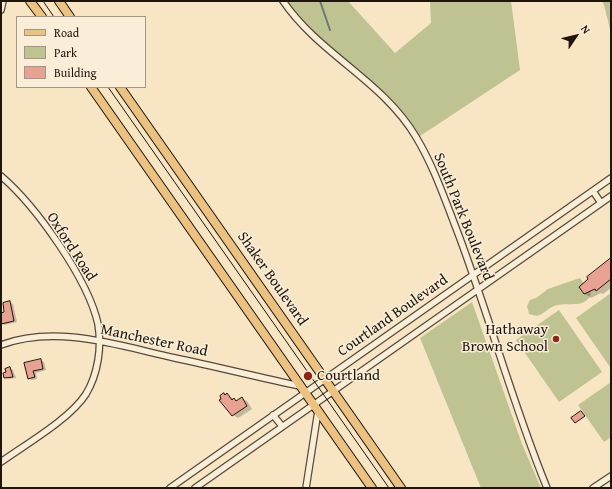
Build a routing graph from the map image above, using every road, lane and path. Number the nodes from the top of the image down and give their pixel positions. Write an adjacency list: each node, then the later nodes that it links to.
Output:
1 (3, 1): 5 (street)
2 (30, 1): 6 (main road)
3 (59, 1): 7 (main road)
4 (283, 1): 15 (street, South Park Boulevard)
5 (1, 10)
6 (41, 16)
7 (69, 16)
8 (92, 88): 20 (main road)
9 (121, 88): 19 (main road, Shaker Boulevard)
10 (1, 176): 17 (street, Oxford Road)
11 (611, 178): 12 (street, Courtland Boulevard)
12 (593, 191): 14 (street); 15 (street, Courtland Boulevard)
13 (611, 196): 14 (street, Courtland Boulevard)
14 (601, 203): 16 (street, Courtland Boulevard)
15 (474, 274): 16 (street, South Park Boulevard); 19 (street, Courtland Boulevard)
16 (479, 289): 21 (street, Courtland Boulevard); 32 (street, South Park Boulevard)
17 (100, 342): 18 (street, Manchester Road); 20 (street, Manchester Road); 25 (street, Oxford Road)
18 (1, 345)
19 (325, 379): 20 (street, Courtland Boulevard); 21 (main road, Shaker Boulevard)
20 (302, 389): 22 (main road); 23 (street, Courtland Boulevard)
21 (333, 391): 22 (street, Courtland Boulevard); 31 (main road, Shaker Boulevard)
22 (315, 408): 24 (street, Courtland Boulevard); 29 (street); 30 (main road)
23 (274, 415): 24 (street); 27 (street, Courtland Boulevard)
24 (282, 426): 28 (street, Courtland Boulevard)
25 (1, 462)
26 (611, 476): 33 (street)
27 (170, 488)
28 (195, 488)
29 (306, 488)
30 (372, 488)
31 (401, 488)
32 (547, 488)
33 (594, 488)

